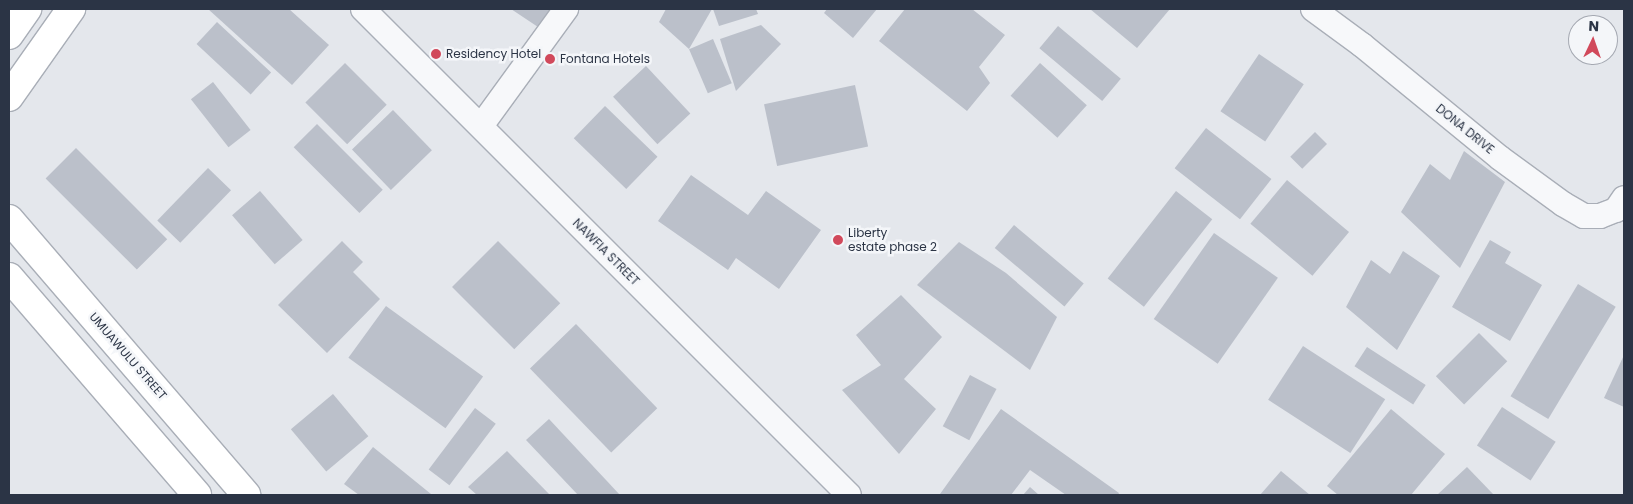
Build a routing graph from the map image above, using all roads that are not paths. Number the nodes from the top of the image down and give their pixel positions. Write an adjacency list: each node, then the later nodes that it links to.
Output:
1 (27, 9): 6 (main road)
2 (71, 9): 7 (main road)
3 (364, 9): 8 (street, NAWFIA STREET)
4 (566, 9): 8 (street)
5 (1312, 9): 9 (street, DONA DRIVE)
6 (9, 35)
7 (9, 97)
8 (481, 126): 14 (street, NAWFIA STREET)
9 (1624, 198)
10 (9, 219): 13 (main road, UMUAWULU STREET)
11 (9, 277): 12 (main road)
12 (197, 495)
13 (246, 495)
14 (849, 495)

